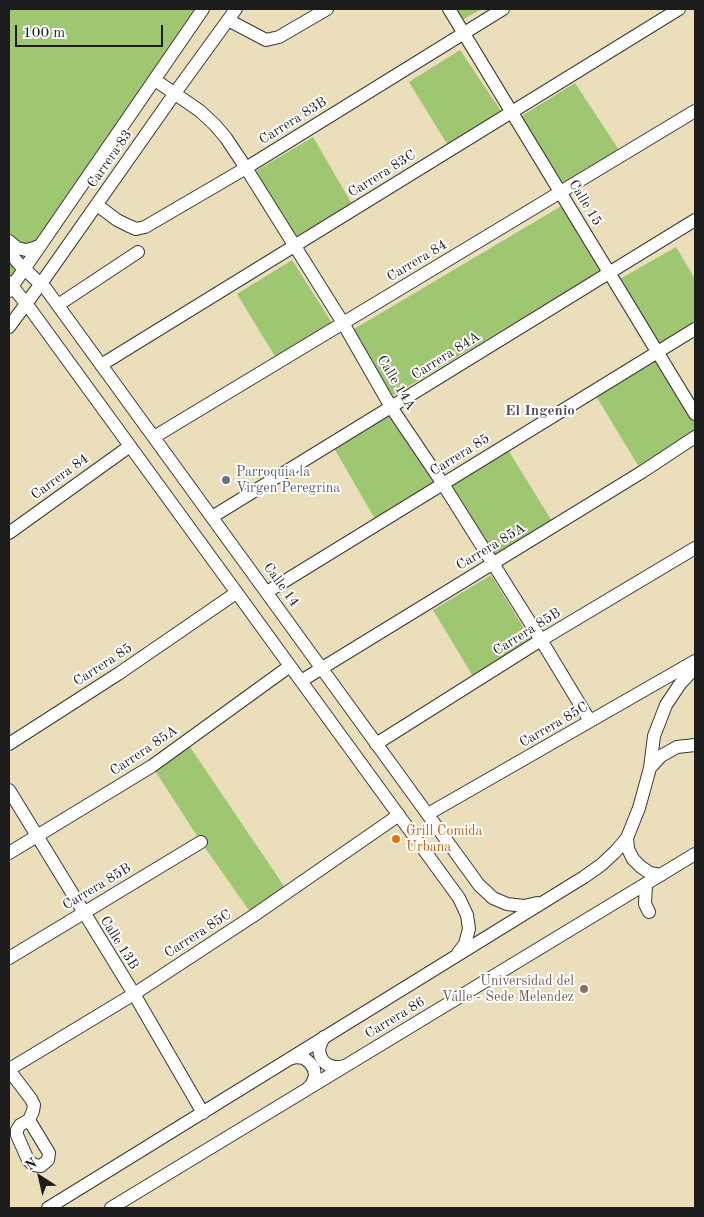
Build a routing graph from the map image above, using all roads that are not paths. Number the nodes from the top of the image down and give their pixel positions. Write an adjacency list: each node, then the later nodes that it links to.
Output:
1 (203, 9): 9 (street, Carrera 83)
2 (236, 9): 7 (street, Carrera 83)
3 (327, 9): 7 (street)
4 (448, 9): 8 (street, Calle 15)
5 (503, 9): 8 (street, Carrera 83B)
6 (679, 9): 12 (street, Carrera 83C)
7 (228, 20): 10 (street, Carrera 83)
8 (463, 33): 12 (street, Calle 15); 13 (street, Carrera 83B)
9 (154, 80): 10 (street, Calle 14A); 18 (street, Carrera 83)
10 (175, 93): 13 (street, Calle 14A); 15 (street, Carrera 83)
11 (695, 111): 14 (street, Carrera 84)
12 (511, 112): 14 (street, Calle 15); 19 (street, Carrera 83C)
13 (246, 168): 15 (street, Carrera 83B); 19 (street, Calle 14A)
14 (560, 192): 23 (street, Calle 15); 28 (street, Carrera 84)
15 (96, 205): 24 (street, Carrera 83)
16 (695, 220): 23 (street, Carrera 84A)
17 (9, 241): 18 (street)
18 (41, 245): 22 (street, Carrera 83)
19 (294, 245): 28 (street, Calle 14A); 32 (street, Carrera 83C)
20 (9, 251): 22 (street, Calle 14)
21 (138, 252): 27 (street)
22 (24, 269): 24 (street, Calle 14); 25 (street, Carrera 83)
23 (610, 273): 31 (street, Calle 15); 33 (street, Carrera 84A)
24 (41, 284): 26 (street, Carrera 83); 27 (street, Calle 14)
25 (10, 287): 26 (street)
26 (26, 304): 29 (street, Carrera 83); 37 (street)
27 (58, 305): 32 (street, Calle 14)
28 (343, 323): 33 (street, Calle 14A); 35 (street, Carrera 84)
29 (9, 327)
30 (695, 329): 31 (street, Carrera 85)
31 (658, 352): 34 (street, Calle 15); 38 (street, Carrera 85)
32 (101, 365): 35 (street, Calle 14)
33 (391, 407): 38 (street, Calle 14A); 39 (street, Carrera 84A)
34 (695, 414)
35 (154, 437): 39 (street, Calle 14)
36 (695, 437): 42 (street, Carrera 85A)
37 (130, 446): 40 (street, Carrera 84); 44 (street)
38 (442, 484): 42 (street, Calle 14A); 43 (street, Carrera 85)
39 (212, 517): 43 (street, Calle 14)
40 (9, 533)
41 (695, 548): 45 (street, Carrera 85B)
42 (492, 564): 45 (street, Calle 14A); 48 (street, Carrera 85A)
43 (267, 592): 48 (street, Calle 14)
44 (236, 593): 47 (street); 52 (street, Carrera 85)
45 (541, 640): 51 (street, Calle 14A); 53 (street, Carrera 85B)
46 (695, 661): 51 (street, Carrera 85C)
47 (290, 666): 50 (street); 59 (street, Carrera 85A)
48 (322, 668): 50 (street, Carrera 85A); 53 (street, Calle 14)
49 (695, 668): 55 (street)
50 (301, 681): 58 (street)
51 (590, 721): 57 (street, Carrera 85C)
52 (9, 744)
53 (376, 744): 57 (street, Calle 14)
54 (695, 745): 55 (street)
55 (650, 768): 60 (street)
56 (9, 790): 59 (street, Calle 13B)
57 (428, 814): 67 (street, Calle 14)
58 (399, 816): 69 (street); 71 (street, Carrera 85C)
59 (37, 836): 62 (street, Carrera 85A); 68 (street, Calle 13B)
60 (627, 838): 64 (street); 67 (street, Carrera 86)
61 (201, 842): 68 (street, Carrera 85B)
62 (9, 853)
63 (695, 854): 64 (street, Carrera 86)
64 (661, 875): 65 (street, Carrera 86)
65 (646, 884): 66 (street, Carrera 86); 66 (street)
66 (626, 896): 74 (street, Carrera 86)
67 (544, 901): 69 (street, Carrera 86)
68 (83, 913): 70 (street, Carrera 85B); 71 (street, Calle 13B)
69 (455, 957): 72 (street, Carrera 86)
70 (9, 958)
71 (134, 994): 75 (street, Carrera 85C); 77 (street, Calle 13B)
72 (324, 1037): 73 (street, Carrera 86); 74 (street)
73 (289, 1059): 76 (street); 77 (street, Carrera 86)
74 (346, 1065): 76 (street, Carrera 86)
75 (9, 1071): 78 (street)
76 (307, 1089): 80 (street, Carrera 86)
77 (203, 1113): 79 (street, Carrera 86)
78 (29, 1120)
79 (48, 1208)
80 (111, 1208)

